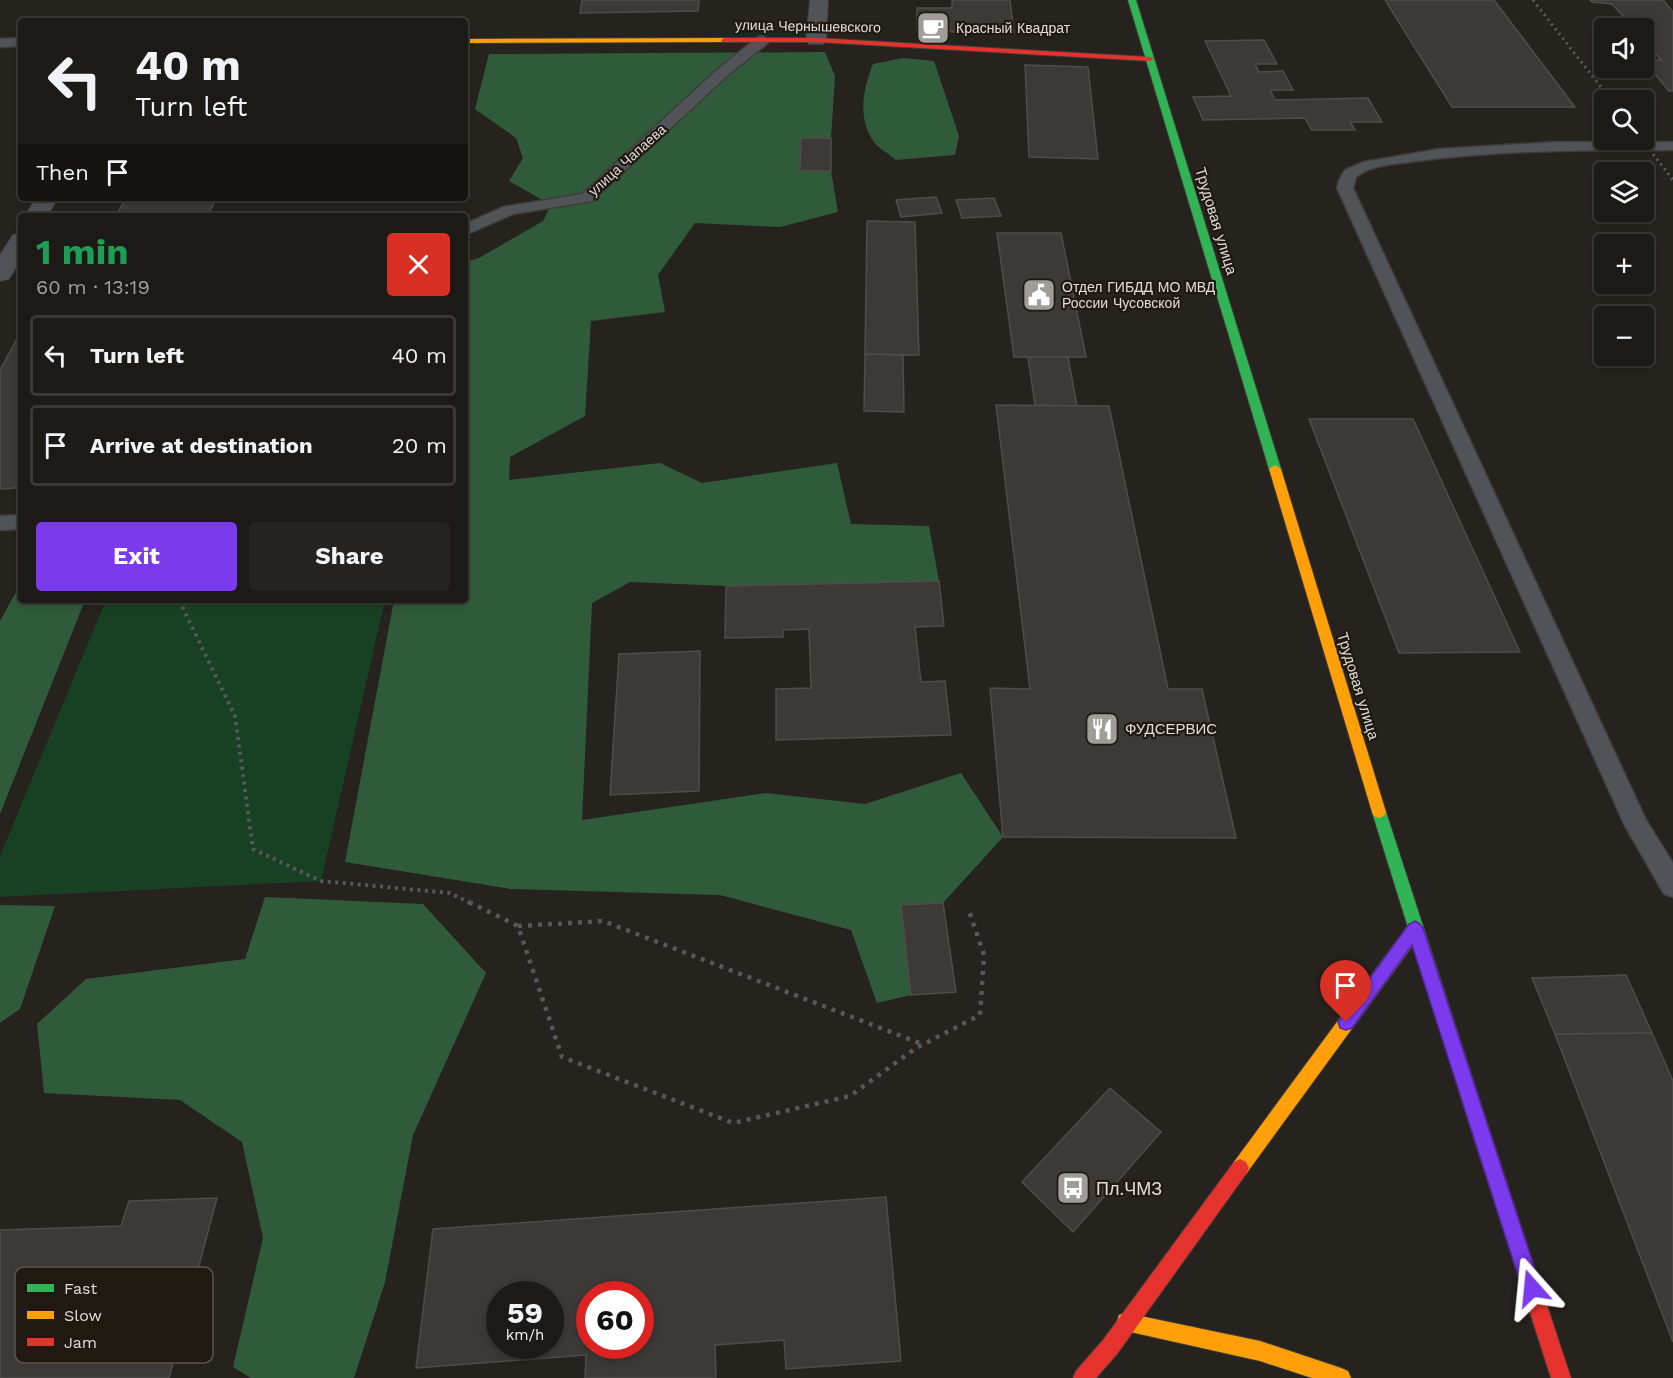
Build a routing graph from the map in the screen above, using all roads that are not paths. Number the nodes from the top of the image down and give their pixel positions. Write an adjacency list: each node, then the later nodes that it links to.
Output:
1 (819, 0): 4 (street)
2 (1132, 0): 8 (main road, Трудовая улица)
3 (763, 40): 4 (main road, улица Чернышевского); 5 (main road, улица Чернышевского); 10 (lane, улица Чапаева)
4 (816, 40): 8 (main road, улица Чернышевского)
5 (468, 41)
6 (18, 42): 7 (lane)
7 (0, 43)
8 (1150, 59): 16 (main road, Трудовая улица)
9 (1673, 146): 15 (lane)
10 (468, 229)
11 (18, 245): 12 (street)
12 (0, 274)
13 (18, 522): 14 (lane)
14 (0, 523)
15 (1673, 886)
16 (1415, 928): 17 (main road); 22 (main road, Трудовая улица)
17 (1126, 1322): 18 (main road); 21 (main road)
18 (1110, 1347): 19 (main road); 20 (main road)
19 (1112, 1368)
20 (1083, 1378)
21 (1341, 1378)
22 (1561, 1378)

